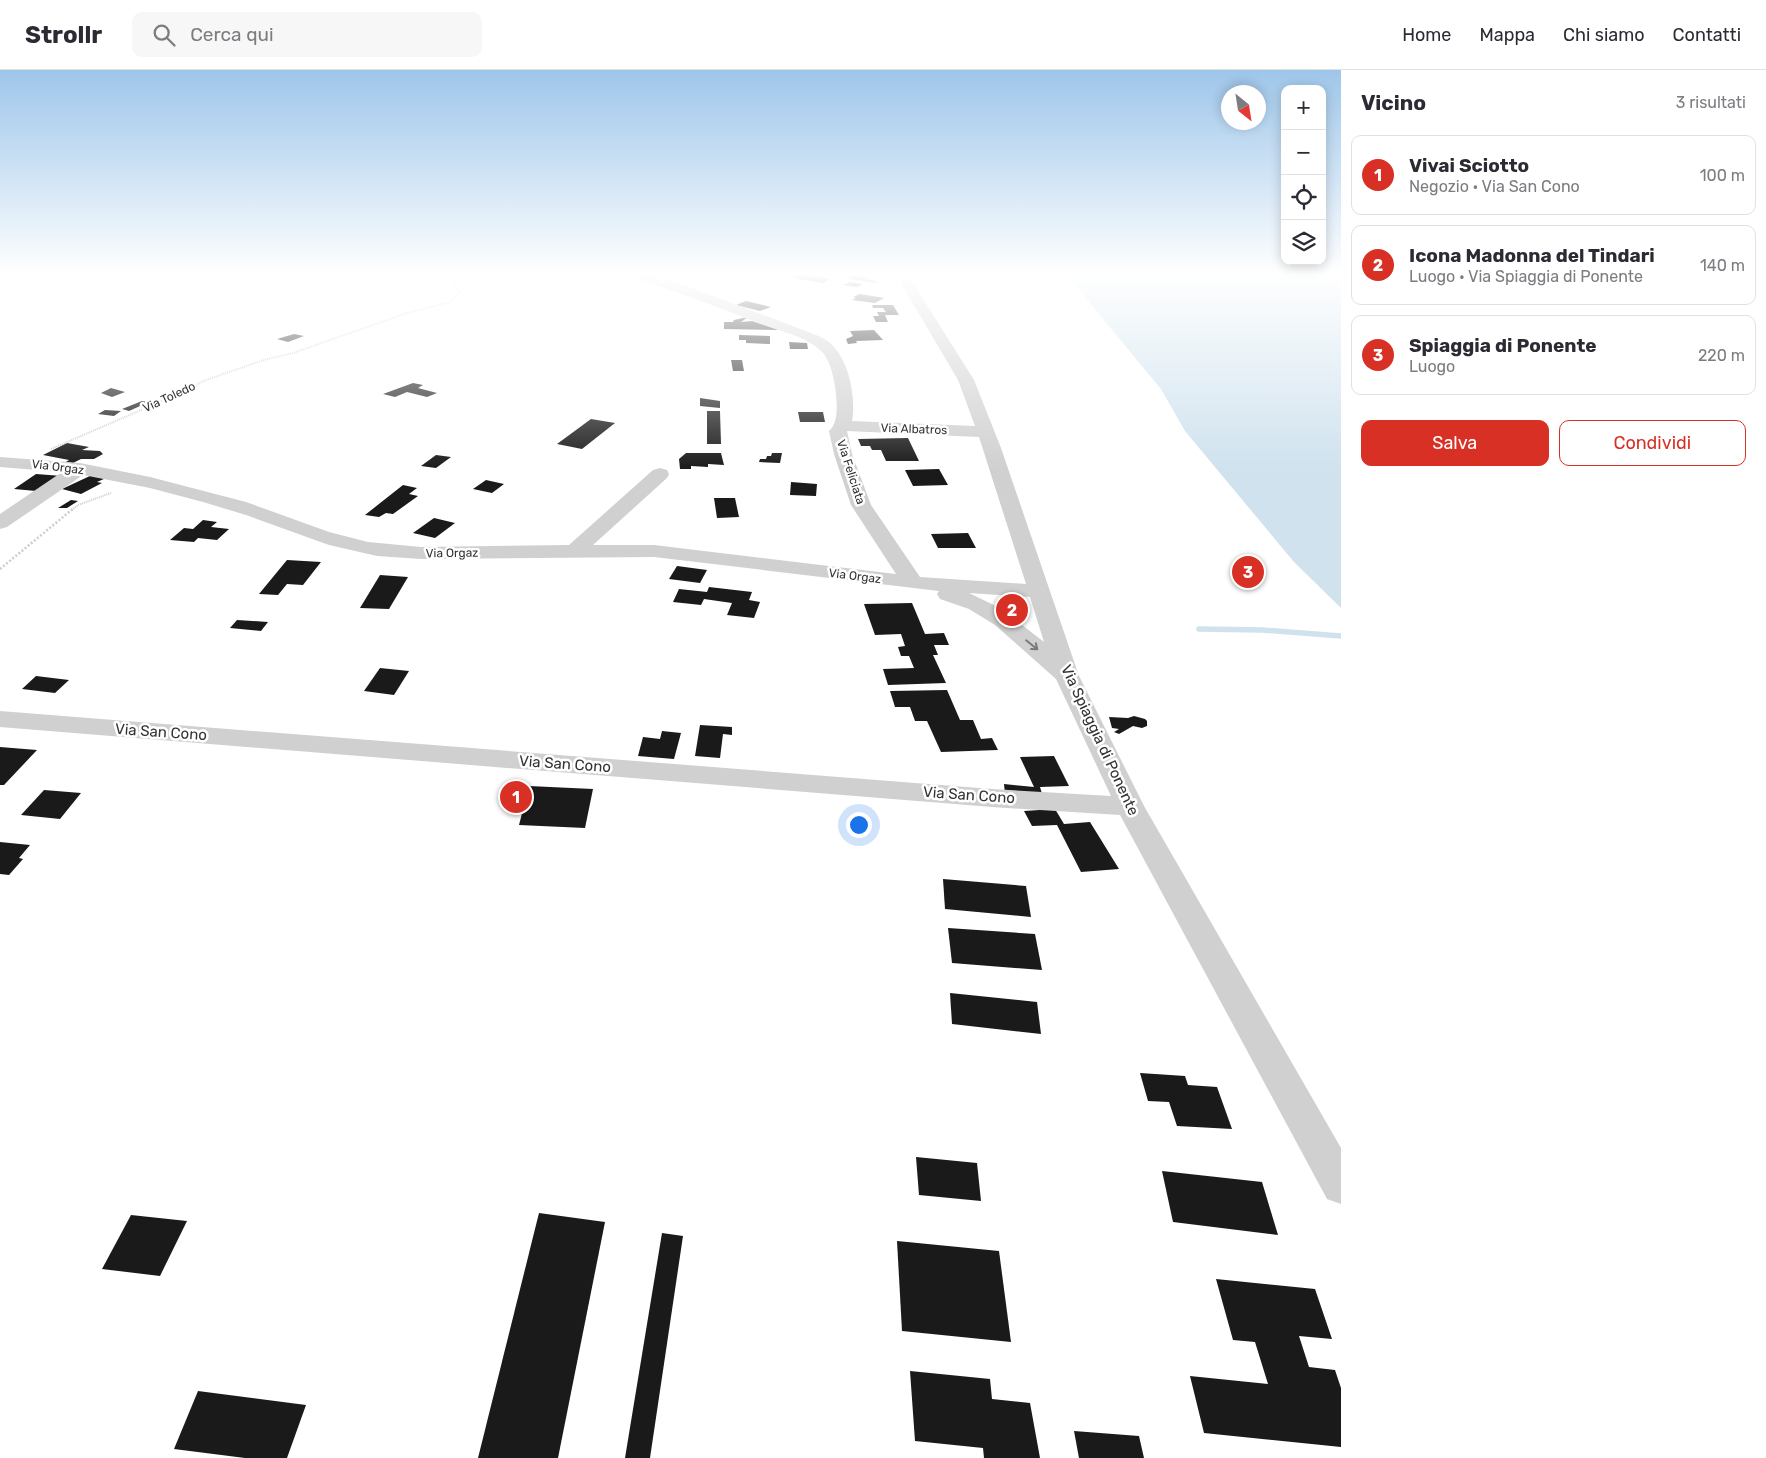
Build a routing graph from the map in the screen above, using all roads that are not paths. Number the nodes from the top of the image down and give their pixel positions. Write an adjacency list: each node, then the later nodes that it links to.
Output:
1 (815, 340): 3 (street, Via Feliciata)
2 (941, 340): 4 (street, Via Spiaggia di Ponente)
3 (842, 426): 4 (street, Via Albatros); 10 (street, Via Feliciata)
4 (986, 432): 11 (street, Via Spiaggia di Ponente)
5 (0, 462): 6 (street, Via Orgaz)
6 (80, 469): 8 (street); 9 (street, Via Orgaz)
7 (660, 474): 9 (street)
8 (0, 523)
9 (575, 551): 10 (street, Via Orgaz)
10 (913, 583): 11 (street); 12 (street)
11 (1041, 597): 12 (street); 13 (street, Via Spiaggia di Ponente)
12 (964, 599): 13 (street, one-way to 13)
13 (1067, 676): 15 (street, Via Spiaggia di Ponente)
14 (0, 719): 15 (street, Via San Cono)
15 (1130, 806): 16 (street, Via Spiaggia di Ponente)
16 (1341, 1186)

